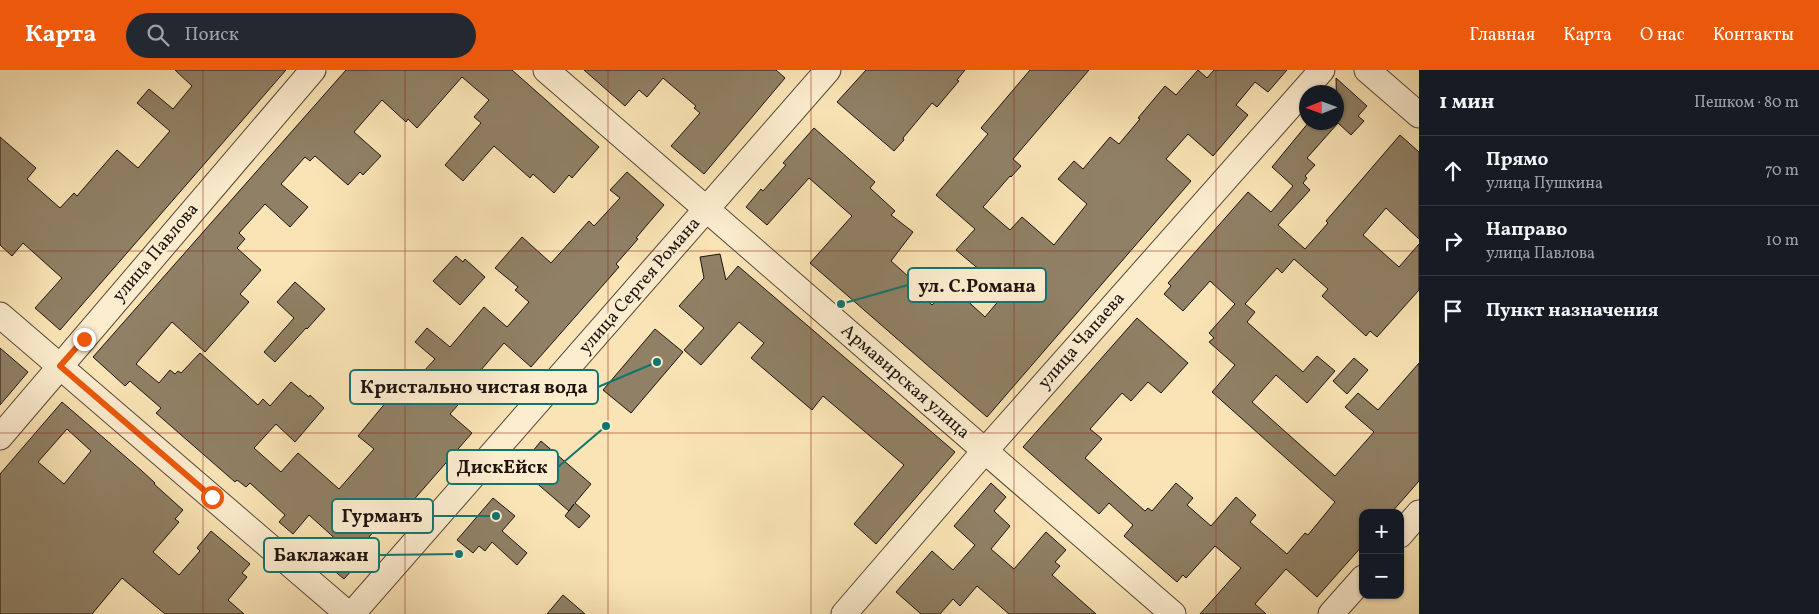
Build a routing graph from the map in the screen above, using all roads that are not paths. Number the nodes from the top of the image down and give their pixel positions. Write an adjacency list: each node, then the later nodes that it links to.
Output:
1 (313, 70): 9 (street, улица Павлова)
2 (546, 70): 7 (street, Армавирская улица)
3 (828, 70): 7 (street, улица Сергея Романа)
4 (1322, 70): 11 (street, улица Чапаева)
5 (1367, 70): 6 (street)
6 (1419, 115)
7 (706, 209): 11 (street, Армавирская улица); 16 (street, улица Сергея Романа)
8 (0, 315): 9 (street)
9 (60, 366): 10 (street, улица Павлова); 15 (street)
10 (0, 437)
11 (985, 452): 17 (street, улица Чапаева); 18 (street, Армавирская улица)
12 (1419, 513): 13 (street)
13 (1404, 530)
14 (1359, 582): 19 (street)
15 (348, 614)
16 (352, 614)
17 (844, 614)
18 (1173, 614)
19 (1331, 614)

